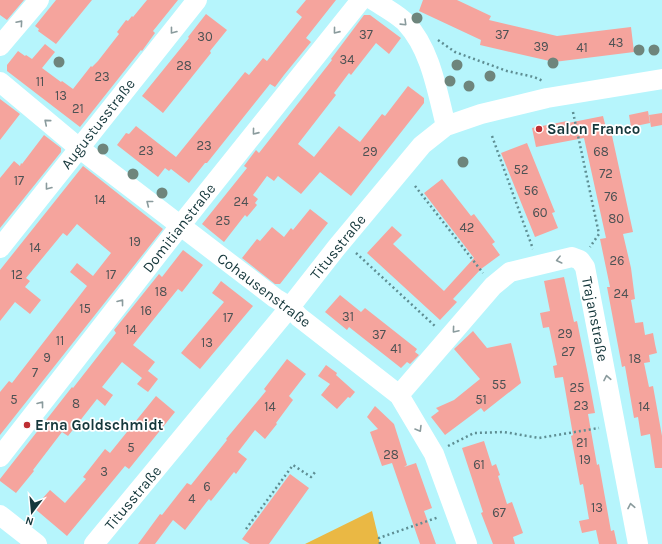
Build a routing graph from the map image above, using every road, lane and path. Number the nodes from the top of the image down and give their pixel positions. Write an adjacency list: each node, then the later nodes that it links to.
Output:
1 (39, 0): 6 (street, one-way to 1)
2 (197, 0): 13 (street, Augustusstraße, one-way to 13)
3 (361, 0): 15 (street, Domitianstraße, one-way to 15)
4 (373, 0): 11 (street, one-way to 11)
5 (438, 39): 8 (path)
6 (0, 46)
7 (662, 79): 11 (street, Titusstraße)
8 (543, 81)
9 (0, 82): 13 (street, Cohausenstraße, one-way to 9)
10 (573, 112): 18 (path)
11 (446, 126): 21 (street, Titusstraße)
12 (492, 136): 17 (path)
13 (79, 148): 15 (street, Cohausenstraße, one-way to 13); 16 (street, Augustusstraße, one-way to 16)
14 (415, 186): 20 (path)
15 (180, 226): 21 (street, Cohausenstraße); 26 (street, Domitianstraße, one-way to 15)
16 (0, 248)
17 (533, 249)
18 (586, 252)
19 (356, 253): 22 (path)
20 (487, 278)
21 (290, 307): 23 (street, Cohausenstraße); 32 (street, Titusstraße)
22 (436, 328)
23 (399, 396): 34 (street, Cohausenstraße, one-way to 34); 35 (street, Trajanstraße, one-way to 23)
24 (606, 427): 25 (path)
25 (448, 447)
26 (0, 457)
27 (316, 471): 30 (path)
28 (0, 515): 31 (street)
29 (444, 516): 33 (path)
30 (246, 529)
31 (37, 544)
32 (94, 544)
33 (380, 544)
34 (467, 544)
35 (638, 544)

